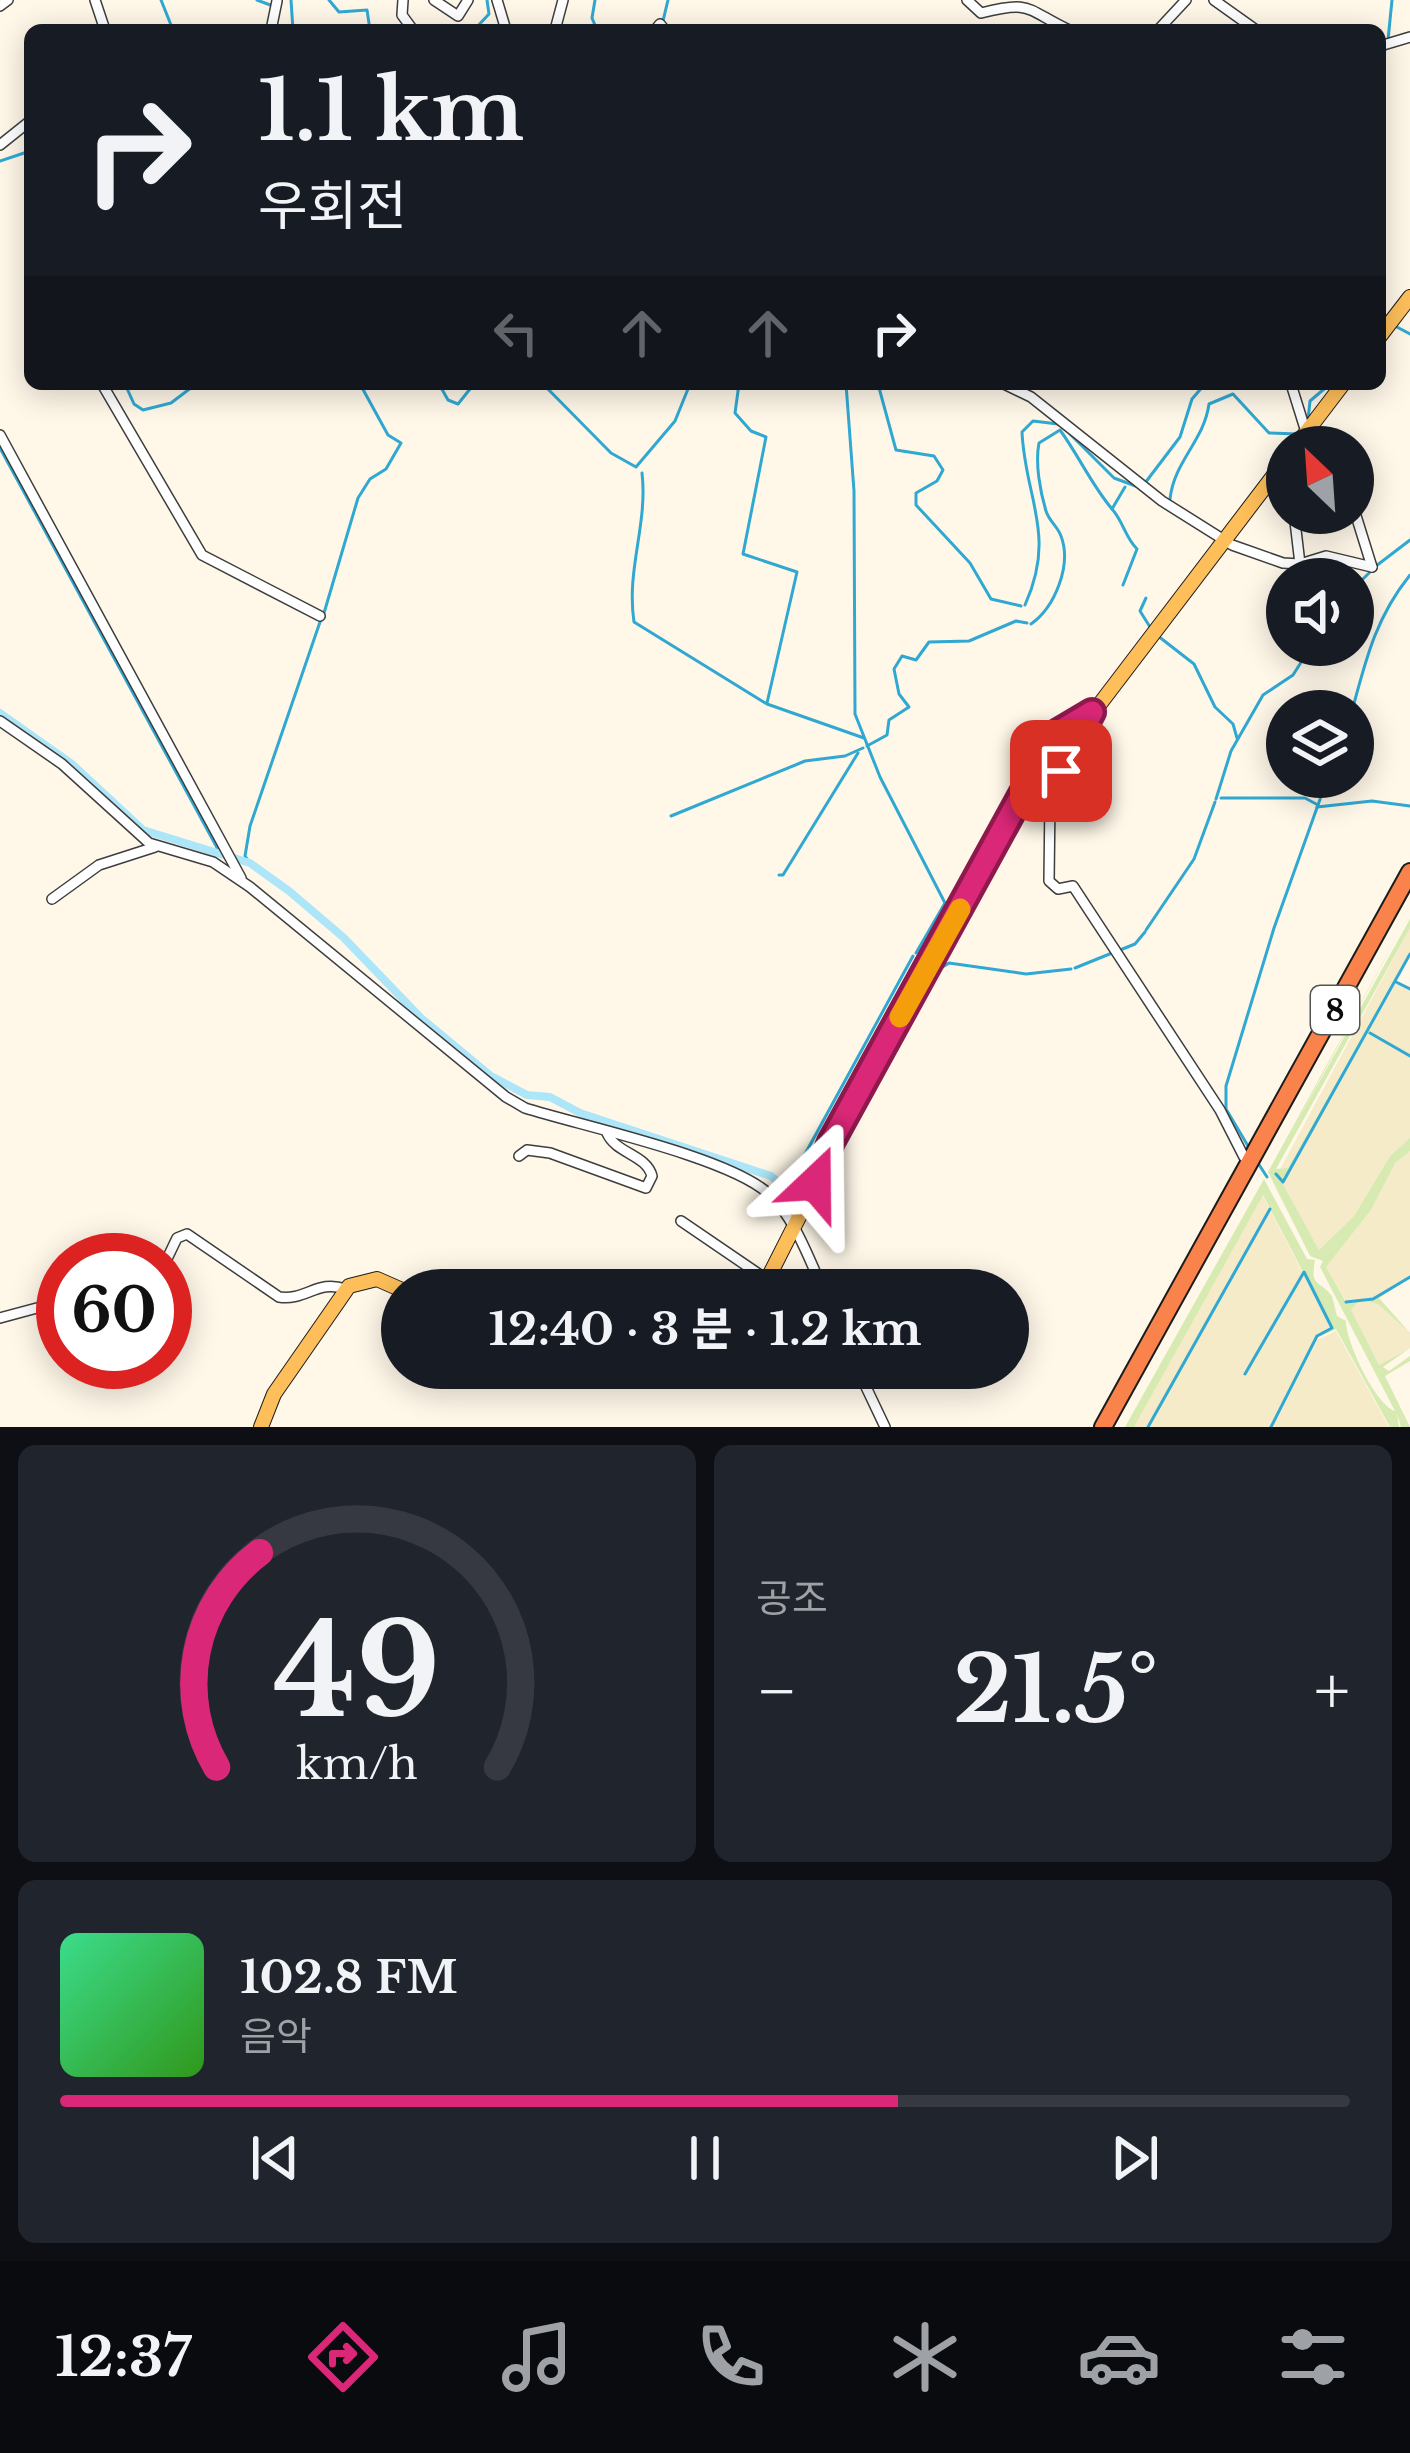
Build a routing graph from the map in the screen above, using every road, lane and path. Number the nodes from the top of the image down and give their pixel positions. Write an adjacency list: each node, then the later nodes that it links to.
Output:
1 (8, 0): 7 (street)
2 (468, 0): 8 (street)
3 (967, 0): 10 (street)
4 (1186, 0): 11 (street)
5 (1214, 0): 12 (street)
6 (440, 2): 8 (street)
7 (0, 6)
8 (458, 16): 9 (street)
9 (454, 24)
10 (1058, 24)
11 (1163, 24)
12 (1244, 24)
13 (24, 126): 14 (street)
14 (0, 145)
15 (1410, 297): 16 (main road)
16 (1386, 328)
17 (106, 390): 27 (street)
18 (1016, 390): 25 (street)
19 (1293, 390): 21 (street)
20 (1338, 390): 22 (main road)
21 (1304, 426)
22 (1311, 426)
23 (0, 435): 32 (street)
24 (1266, 486): 25 (main road)
25 (1224, 541): 26 (street); 28 (main road)
26 (1270, 558)
27 (320, 616)
28 (1092, 712): 37 (street); 38 (main road)
29 (0, 722): 30 (street)
30 (155, 847): 32 (street); 34 (street)
31 (1410, 872): 37 (highway, 8)
32 (244, 883): 35 (street)
33 (1410, 894): 37 (highway, 8)
34 (52, 899)
35 (607, 1133): 36 (street); 38 (street)
36 (519, 1156)
37 (1255, 1162): 51 (highway, 8); 52 (highway, 8)
38 (798, 1219): 42 (main road); 43 (street)
39 (681, 1221): 41 (street)
40 (192, 1237): 45 (street)
41 (743, 1269)
42 (772, 1269)
43 (816, 1269)
44 (381, 1283): 45 (main road)
45 (346, 1289): 49 (main road)
46 (36, 1308): 47 (street)
47 (0, 1318)
48 (867, 1389): 50 (street)
49 (261, 1427)
50 (885, 1427)
51 (1103, 1427)
52 (1114, 1427)

